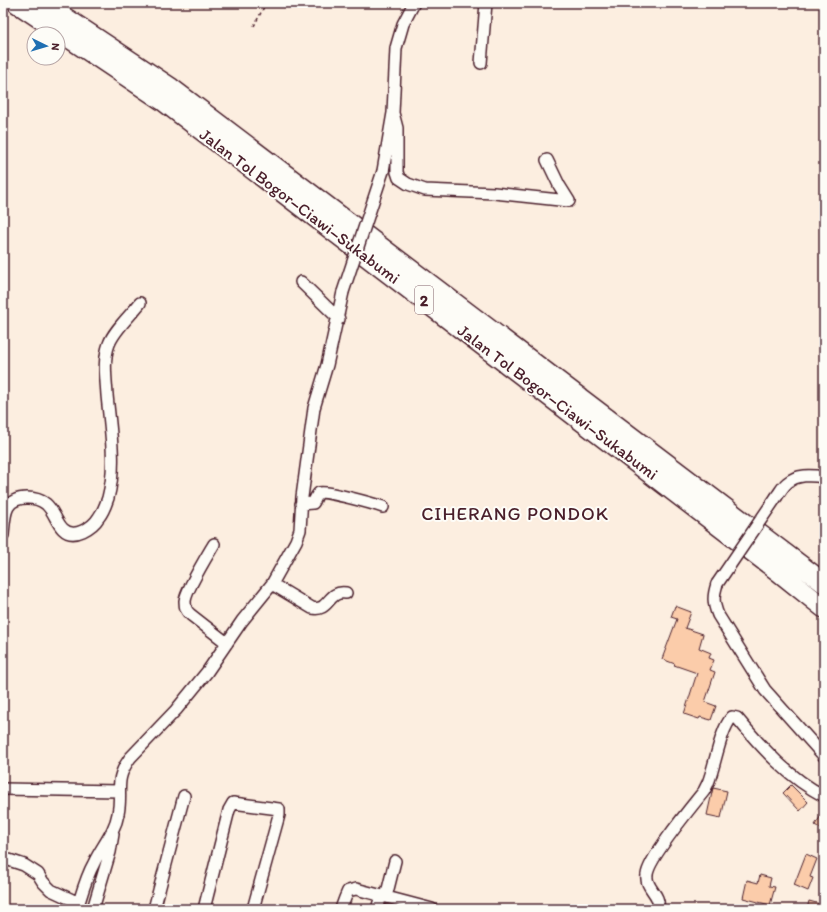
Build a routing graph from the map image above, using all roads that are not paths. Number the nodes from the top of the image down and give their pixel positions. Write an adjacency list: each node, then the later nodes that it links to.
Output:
1 (17, 3): 19 (highway, Jalan Tol Bogor–Ciawi–Sukabumi / 2)
2 (43, 3): 16 (highway, Jalan Tol Bogor–Ciawi–Sukabumi / 2)
3 (414, 3): 6 (street)
4 (486, 3): 5 (street)
5 (482, 63)
6 (393, 113): 7 (street); 10 (street, bridge)
7 (547, 160)
8 (301, 282): 10 (street)
9 (140, 303): 14 (street)
10 (338, 319): 12 (street)
11 (824, 477): 21 (street, bridge)
12 (301, 504): 13 (street); 17 (street)
13 (383, 507)
14 (3, 535)
15 (214, 544): 20 (street)
16 (824, 583)
17 (272, 584): 18 (street); 20 (street)
18 (346, 594)
19 (824, 608)
20 (227, 643): 23 (street)
21 (824, 756)
22 (3, 788): 23 (street)
23 (119, 791): 26 (street)
24 (184, 796): 33 (street)
25 (824, 796): 38 (street)
26 (115, 825): 30 (street); 32 (street)
27 (9, 860): 30 (street)
28 (395, 861): 29 (street)
29 (383, 896): 31 (street); 36 (street); 37 (street)
30 (78, 906)
31 (424, 908)
32 (93, 909)
33 (154, 909)
34 (204, 909): 35 (street)
35 (253, 909)
36 (341, 909)
37 (377, 909)
38 (658, 909)

